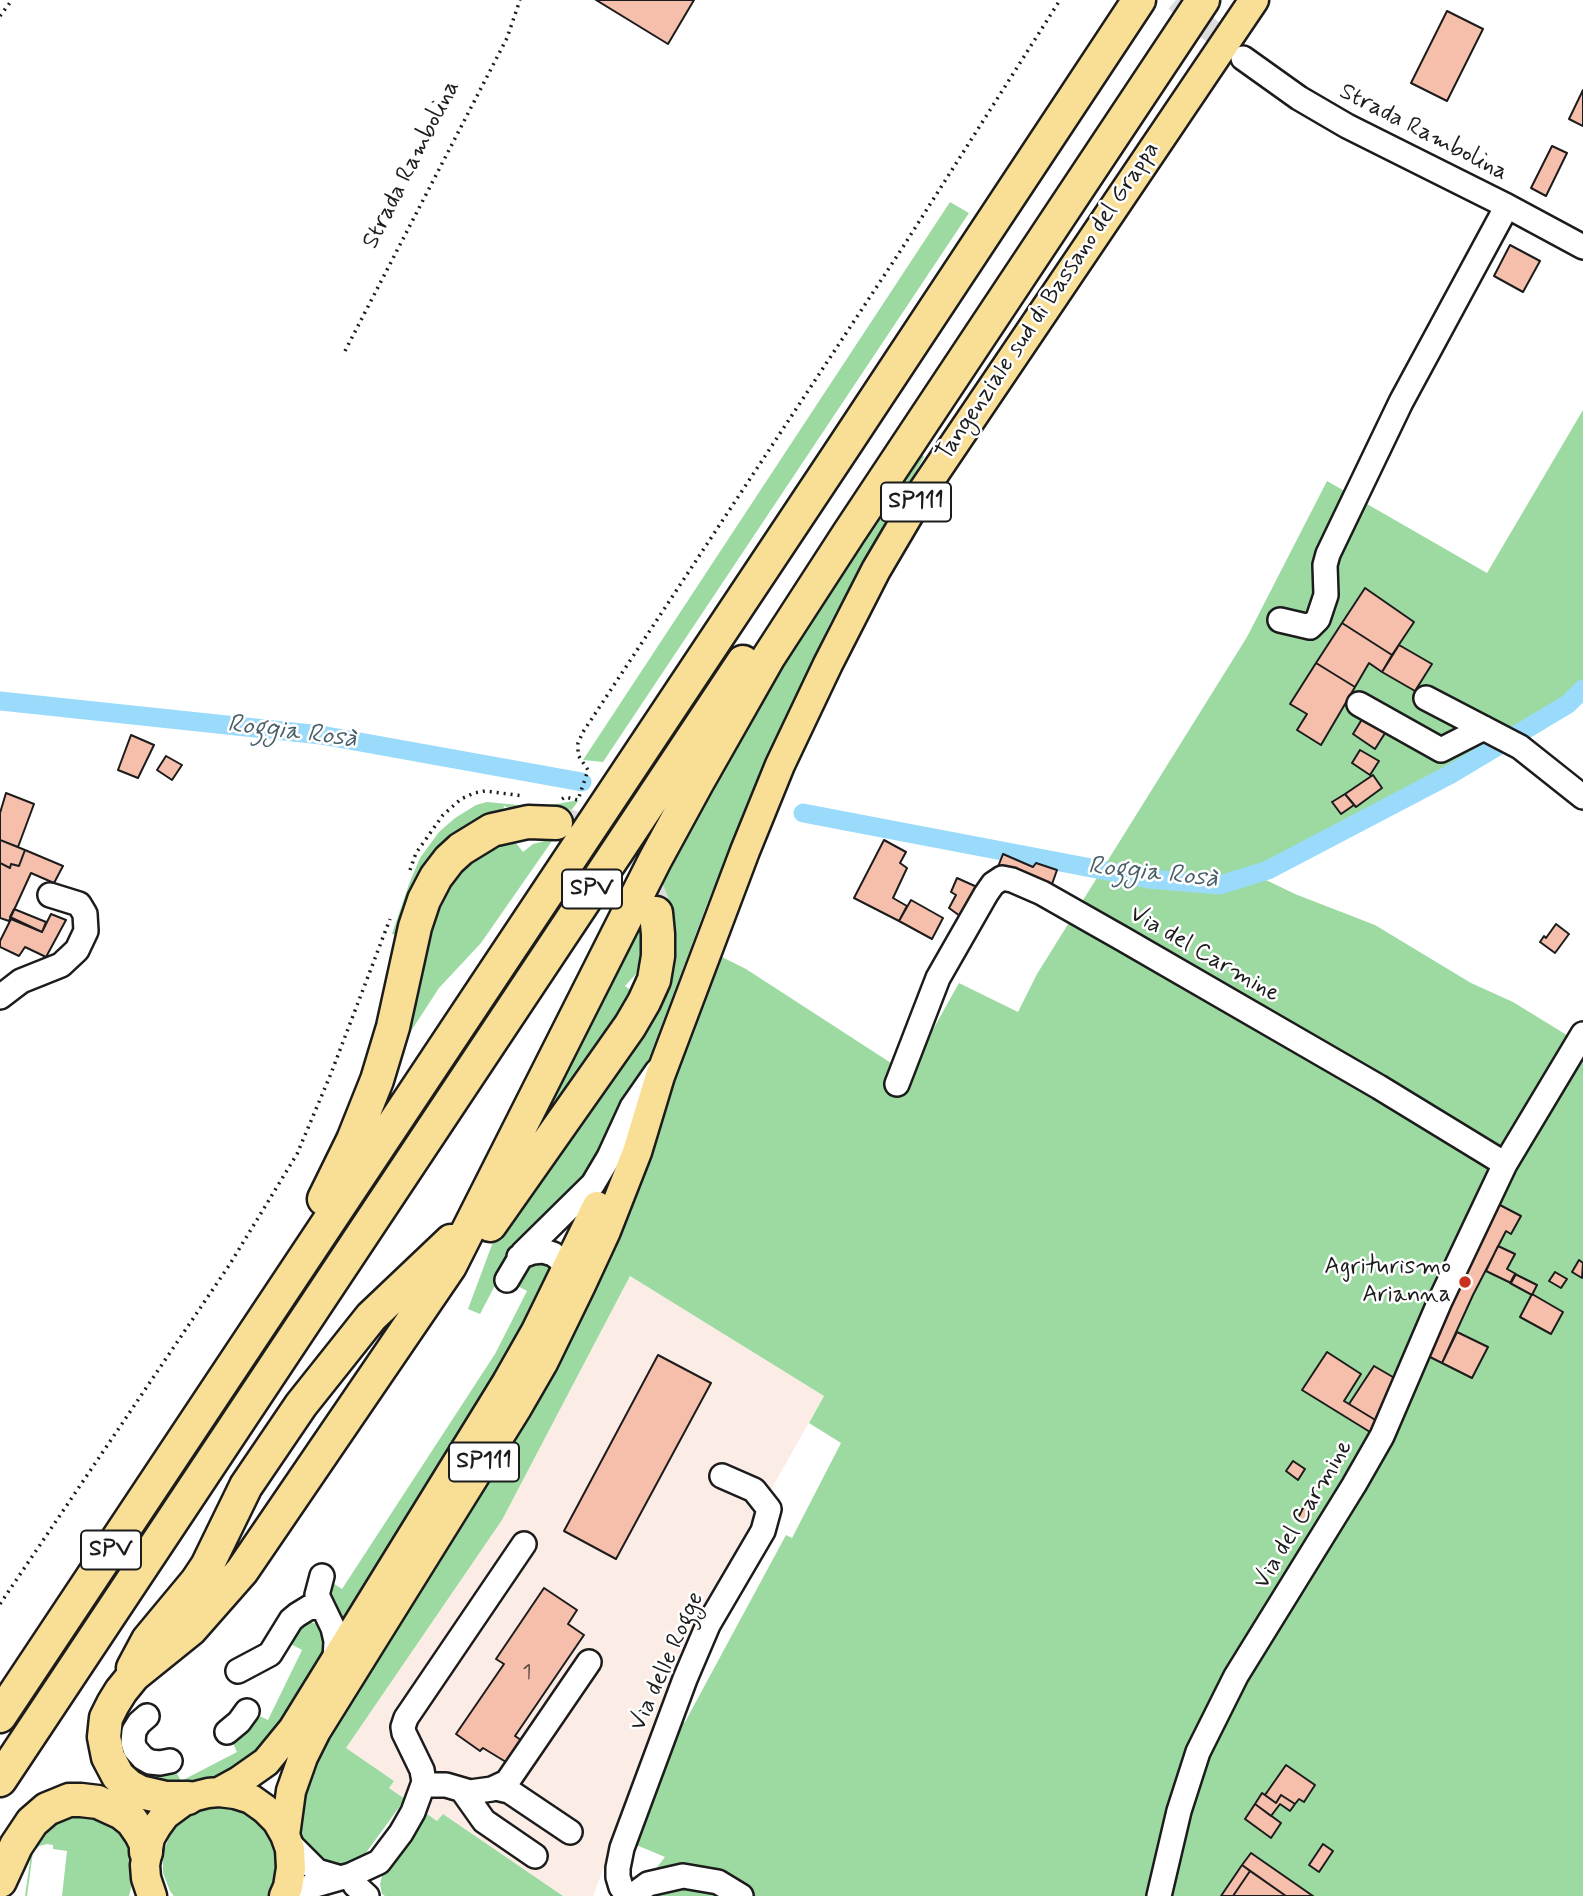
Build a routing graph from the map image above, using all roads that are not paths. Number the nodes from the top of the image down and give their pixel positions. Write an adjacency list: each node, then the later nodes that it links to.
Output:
1 (1139, 0): 26 (highway, SPV)
2 (1188, 0): 41 (highway, SPV)
3 (1203, 0): 21 (highway)
4 (1254, 0): 18 (main road, Tangenziale sud di Bassano del Grappa / SP111)
5 (1243, 58): 6 (street, Strada Rambolina)
6 (1507, 206): 7 (street, Strada Rambolina); 8 (street)
7 (1583, 247)
8 (1280, 620)
9 (1426, 698): 11 (street)
10 (1359, 704): 11 (street)
11 (1490, 731): 12 (street)
12 (1583, 797)
13 (557, 812): 26 (highway)
14 (50, 895): 16 (street)
15 (656, 913): 23 (highway)
16 (0, 997)
17 (1583, 1034): 20 (street, Via del Carmine)
18 (664, 1065): 22 (street); 24 (main road, Tangenziale sud di Bassano del Grappa / SP111); 31 (main road, Tangenziale sud di Bassano del Grappa / SP111)
19 (897, 1084): 20 (street, Via del Carmine)
20 (1505, 1164): 58 (street, Via del Carmine)
21 (473, 1220): 23 (highway); 35 (highway)
22 (519, 1257): 24 (street); 25 (street)
23 (450, 1266): 35 (highway)
24 (566, 1269): 31 (street); 32 (main road, Tangenziale sud di Bassano del Grappa / SP111)
25 (507, 1280)
26 (221, 1385): 37 (highway, SPV)
27 (722, 1476): 56 (street, Via delle Rogge)
28 (524, 1544): 44 (street)
29 (322, 1576): 30 (street)
30 (323, 1608): 32 (street); 34 (street)
31 (376, 1634): 48 (main road, Tangenziale sud di Bassano del Grappa / SP111)
32 (335, 1660): 45 (main road, Tangenziale sud di Bassano del Grappa / SP111)
33 (589, 1662): 42 (street)
34 (238, 1671)
35 (121, 1691): 46 (highway)
36 (247, 1711): 39 (street)
37 (0, 1716)
38 (147, 1716): 40 (street)
39 (227, 1732)
40 (170, 1761)
41 (0, 1780)
42 (496, 1788): 43 (street); 47 (street)
43 (462, 1790): 44 (street); 49 (street)
44 (422, 1791): 50 (street)
45 (219, 1792): 46 (main road, Tangenziale sud di Bassano del Grappa / SP111); 48 (main road, Tangenziale sud di Bassano del Grappa / SP111)
46 (188, 1798): 51 (main road, Tangenziale sud di Bassano del Grappa / SP111)
47 (570, 1832)
48 (286, 1838): 50 (street); 53 (main road, Tangenziale sud di Bassano del Grappa / SP111)
49 (535, 1856)
50 (352, 1874): 54 (street); 55 (street)
51 (146, 1880): 52 (highway)
52 (0, 1881)
53 (284, 1896)
54 (291, 1896)
55 (367, 1896)
56 (630, 1896): 57 (street, Via delle Rogge)
57 (741, 1896)
58 (1160, 1896)

